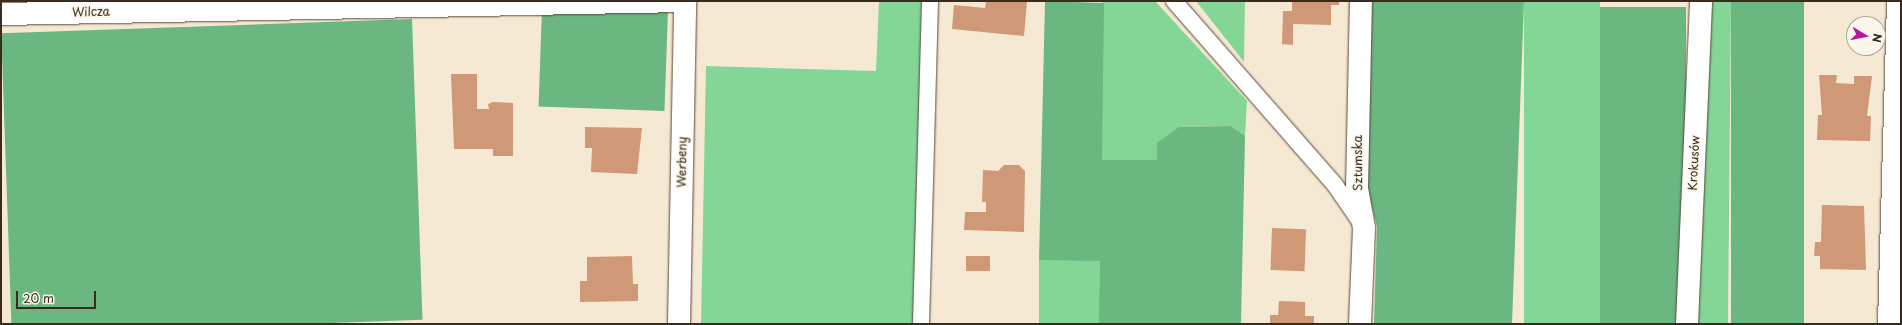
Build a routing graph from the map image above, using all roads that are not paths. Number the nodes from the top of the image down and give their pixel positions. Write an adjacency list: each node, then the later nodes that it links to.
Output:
1 (685, 1): 7 (street, Wilcza); 9 (street, Werbeny)
2 (930, 1): 10 (lane)
3 (1174, 1): 8 (lane)
4 (1361, 1): 8 (street, Sztumska)
5 (1701, 1): 12 (street, Krokusów)
6 (1898, 1): 13 (street)
7 (1, 14)
8 (1364, 228): 11 (street, Sztumska)
9 (679, 324)
10 (921, 324)
11 (1360, 324)
12 (1687, 324)
13 (1889, 324)

